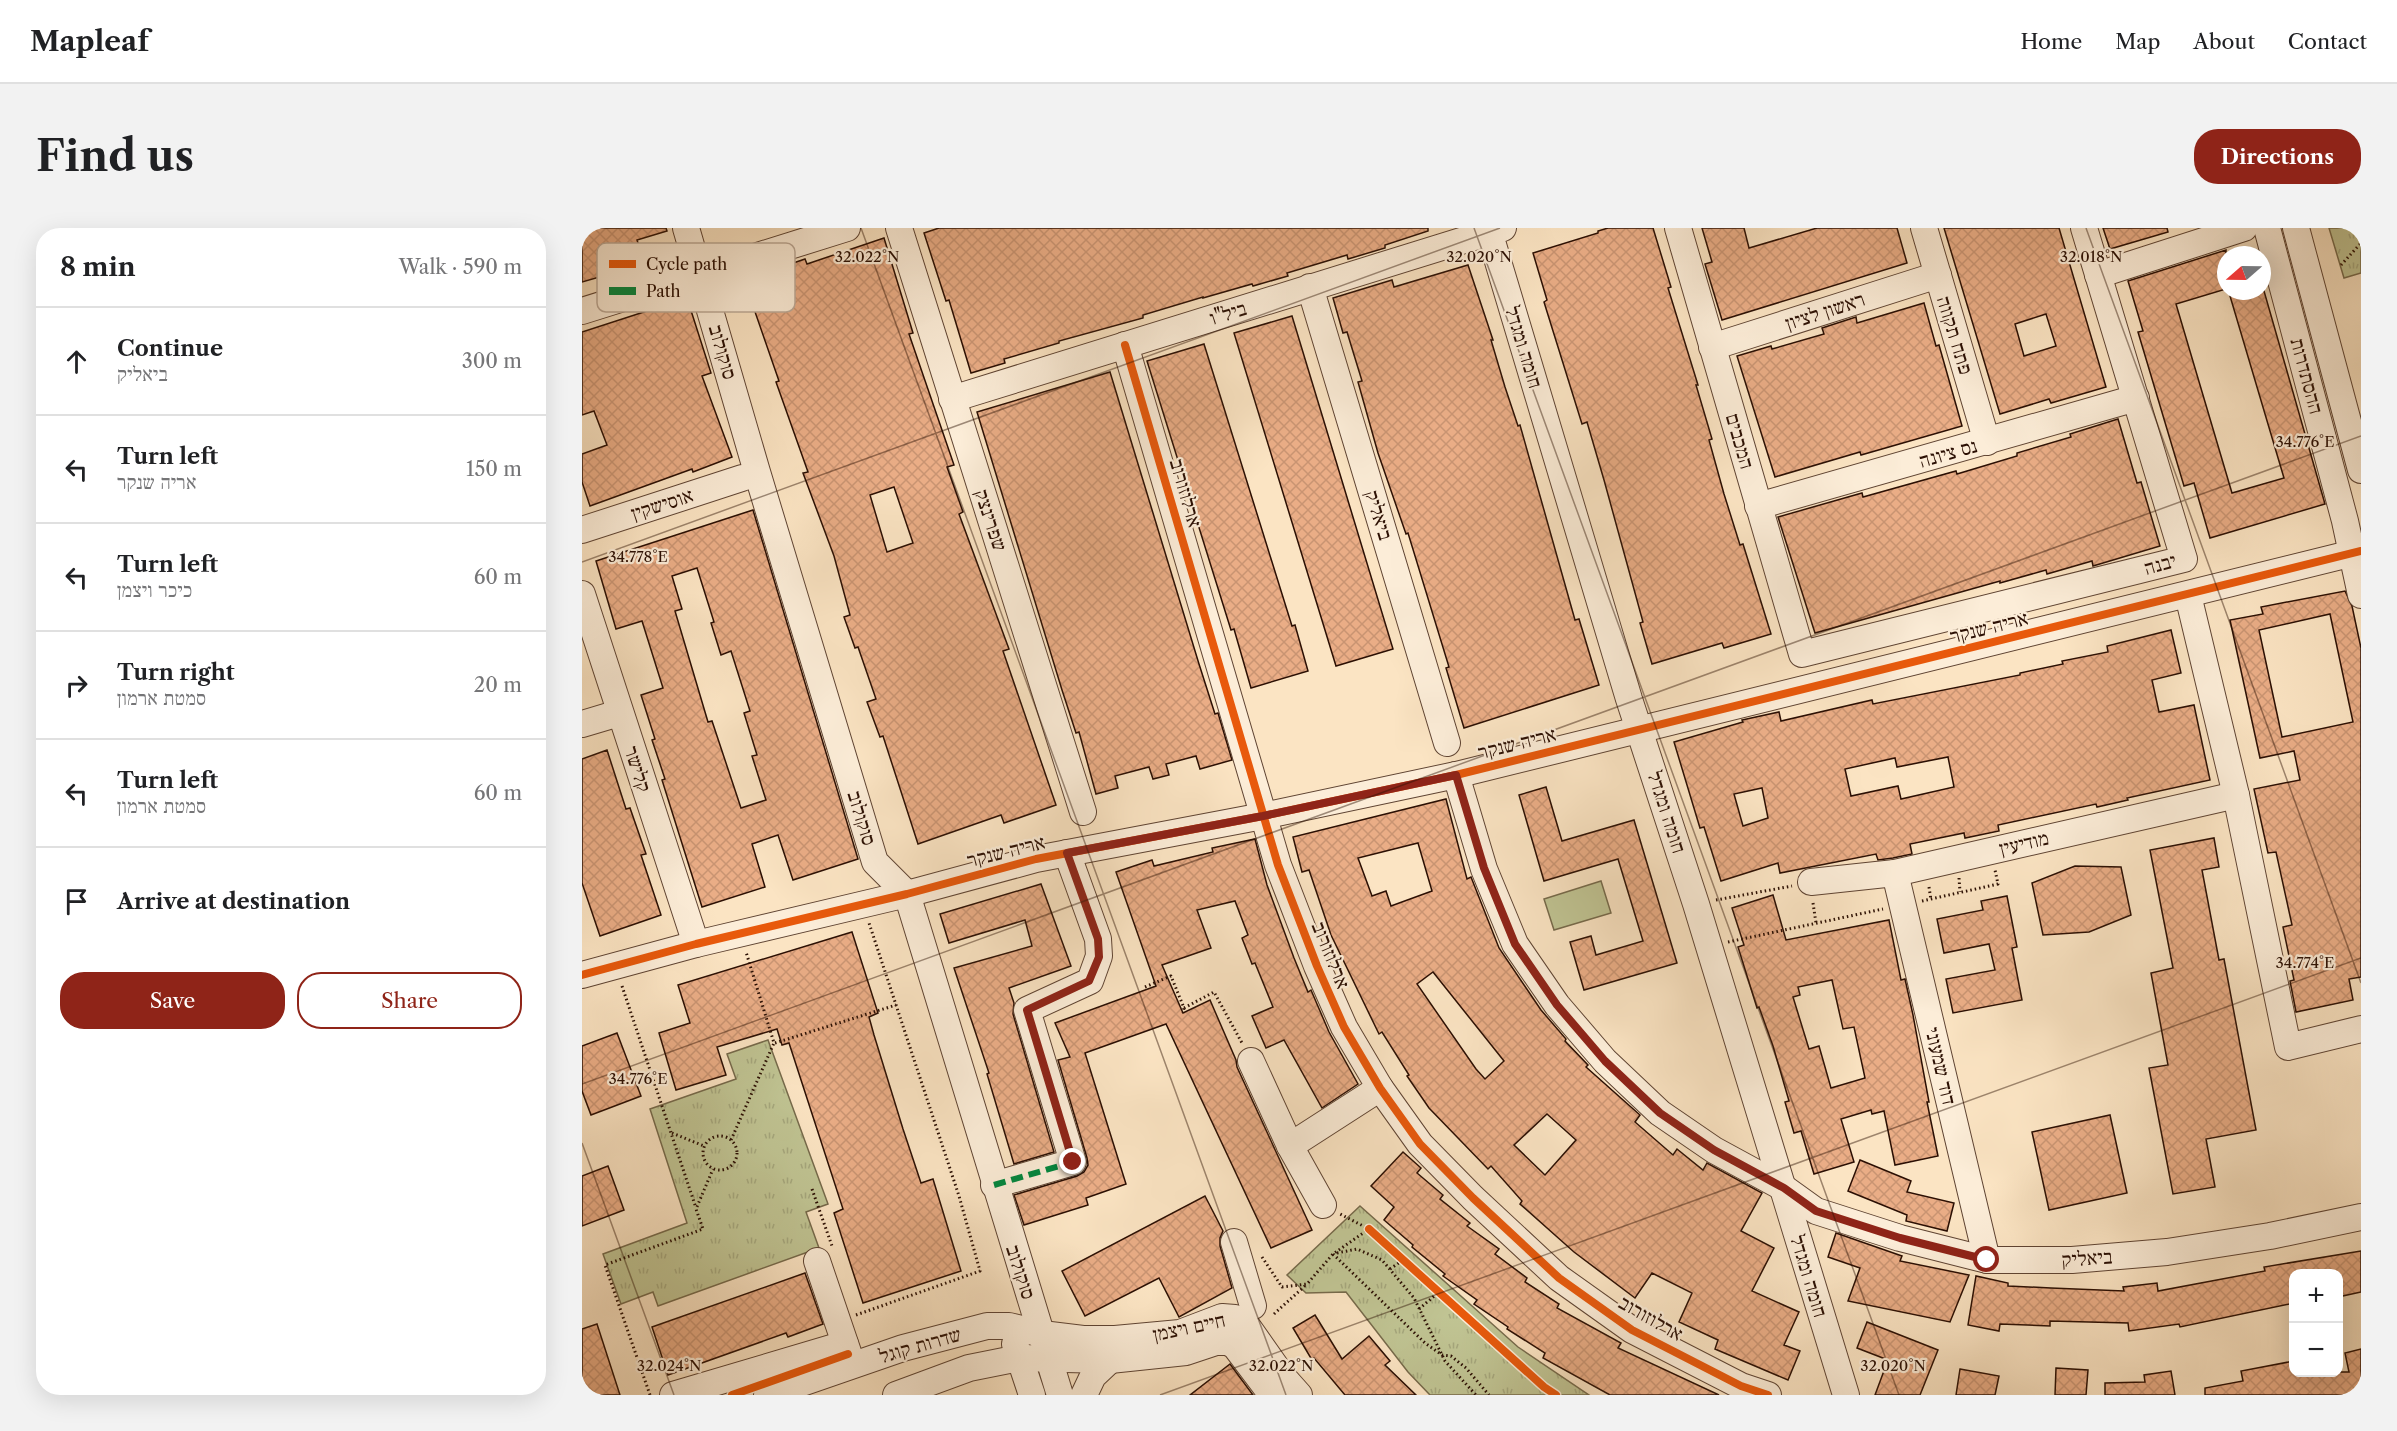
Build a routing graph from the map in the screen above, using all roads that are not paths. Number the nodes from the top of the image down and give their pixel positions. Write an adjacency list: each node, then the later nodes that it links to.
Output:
1 (686, 228): 11 (street, סוקולוב)
2 (847, 228): 12 (street)
3 (899, 228): 22 (street, שפרינצק)
4 (1678, 228): 20 (street, המכבים)
5 (1924, 228): 14 (street, פתח תקווה)
6 (2084, 228): 13 (street, יבנה)
7 (2244, 228): 13 (street)
8 (2267, 228): 27 (street, ההסתדרות)
9 (2296, 228): 24 (street, ההסתדרות)
10 (1493, 229): 15 (street, ביל"ו); 36 (street, חומה ומגדל)
11 (690, 243)
12 (795, 245)
13 (2098, 274): 21 (street, יבנה)
14 (1938, 276): 20 (street, ראשון לציון); 23 (street, פתח תקווה)
15 (1311, 287): 19 (street, ביל"ו); 37 (street, ביאליק)
16 (597, 307): 17 (street)
17 (582, 312)
18 (711, 312): 45 (street, סוקולוב)
19 (1125, 345): 22 (street, ביל"ו); 41 (street, ארלוזורוב)
20 (1712, 347): 26 (street, המכבים)
21 (2136, 398): 23 (street, נס ציונה); 33 (street, יבנה)
22 (952, 399): 40 (street, שפרינצק)
23 (1987, 442): 26 (street, נס ציונה)
24 (2361, 470)
25 (742, 478): 28 (street, אוסישקין)
26 (1758, 506): 33 (street, המכבים)
27 (2353, 519): 29 (street, ההסתדרות)
28 (582, 530)
29 (2356, 552): 31 (street, אריה שנקר); 32 (street, ההסתדרות)
30 (582, 594): 34 (street, קלישר)
31 (2188, 595): 36 (street, אריה שנקר); 39 (street, יבנה)
32 (2361, 595)
33 (1802, 654)
34 (619, 713): 35 (street); 46 (street, קלישר)
35 (582, 724)
36 (1641, 731): 38 (street, אריה שנקר); 51 (street, חומה ומגדל)
37 (1447, 743)
38 (1456, 775): 41 (street, אריה שנקר); 53 (street, ביאליק)
39 (2236, 795): 43 (street, מודיעין); 48 (street, יבנה)
40 (1083, 812)
41 (1263, 816): 42 (street, אריה שנקר); 50 (street, ארלוזורוב)
42 (1067, 853): 45 (street, אריה שנקר); 54 (street)
43 (1895, 873): 44 (street, מודיעין); 62 (street, דוד שמעוני)
44 (1810, 882)
45 (907, 894): 46 (street, אריה שנקר); 54 (street, סוקולוב)
46 (696, 944): 47 (street, אריה שנקר)
47 (582, 975)
48 (2361, 1029)
49 (1251, 1060): 52 (street)
50 (1380, 1088): 52 (street); 78 (street, ארלוזורוב)
51 (1770, 1142): 53 (street); 55 (street, חומה ומגדל)
52 (1290, 1146): 56 (street)
53 (1727, 1157): 55 (street, ביאליק)
54 (994, 1185): 65 (street, סוקולוב)
55 (1784, 1188): 57 (street, ביאליק); 59 (street, חומה ומגדל)
56 (1323, 1205)
57 (1816, 1211): 59 (street); 62 (street, ביאליק)
58 (2361, 1217): 62 (street, ביאליק)
59 (1794, 1226): 69 (street, חומה ומגדל)
60 (1248, 1251): 63 (street)
61 (826, 1257): 66 (street)
62 (1987, 1260)
63 (1250, 1321): 65 (street, חיים ויצמן); 77 (street, חיים ויצמן)
64 (1009, 1326): 65 (street, שדרות קוגל); 66 (street, שדרות קוגל); 67 (street, סוקולוב)
65 (1045, 1346): 67 (street, שדרות קוגל); 68 (street, חיים ויצמן); 74 (street, סוקולוב)
66 (849, 1355): 70 (street); 71 (street, שדרות קוגל)
67 (1019, 1359): 72 (street, שדרות קוגל); 73 (street, סוקולוב)
68 (1110, 1359): 75 (street); 76 (street, חיים ויצמן)
69 (1840, 1390)
70 (673, 1395)
71 (767, 1395)
72 (896, 1395)
73 (1032, 1395)
74 (1060, 1395)
75 (1084, 1395)
76 (1272, 1395)
77 (1299, 1395)
78 (1768, 1395)

